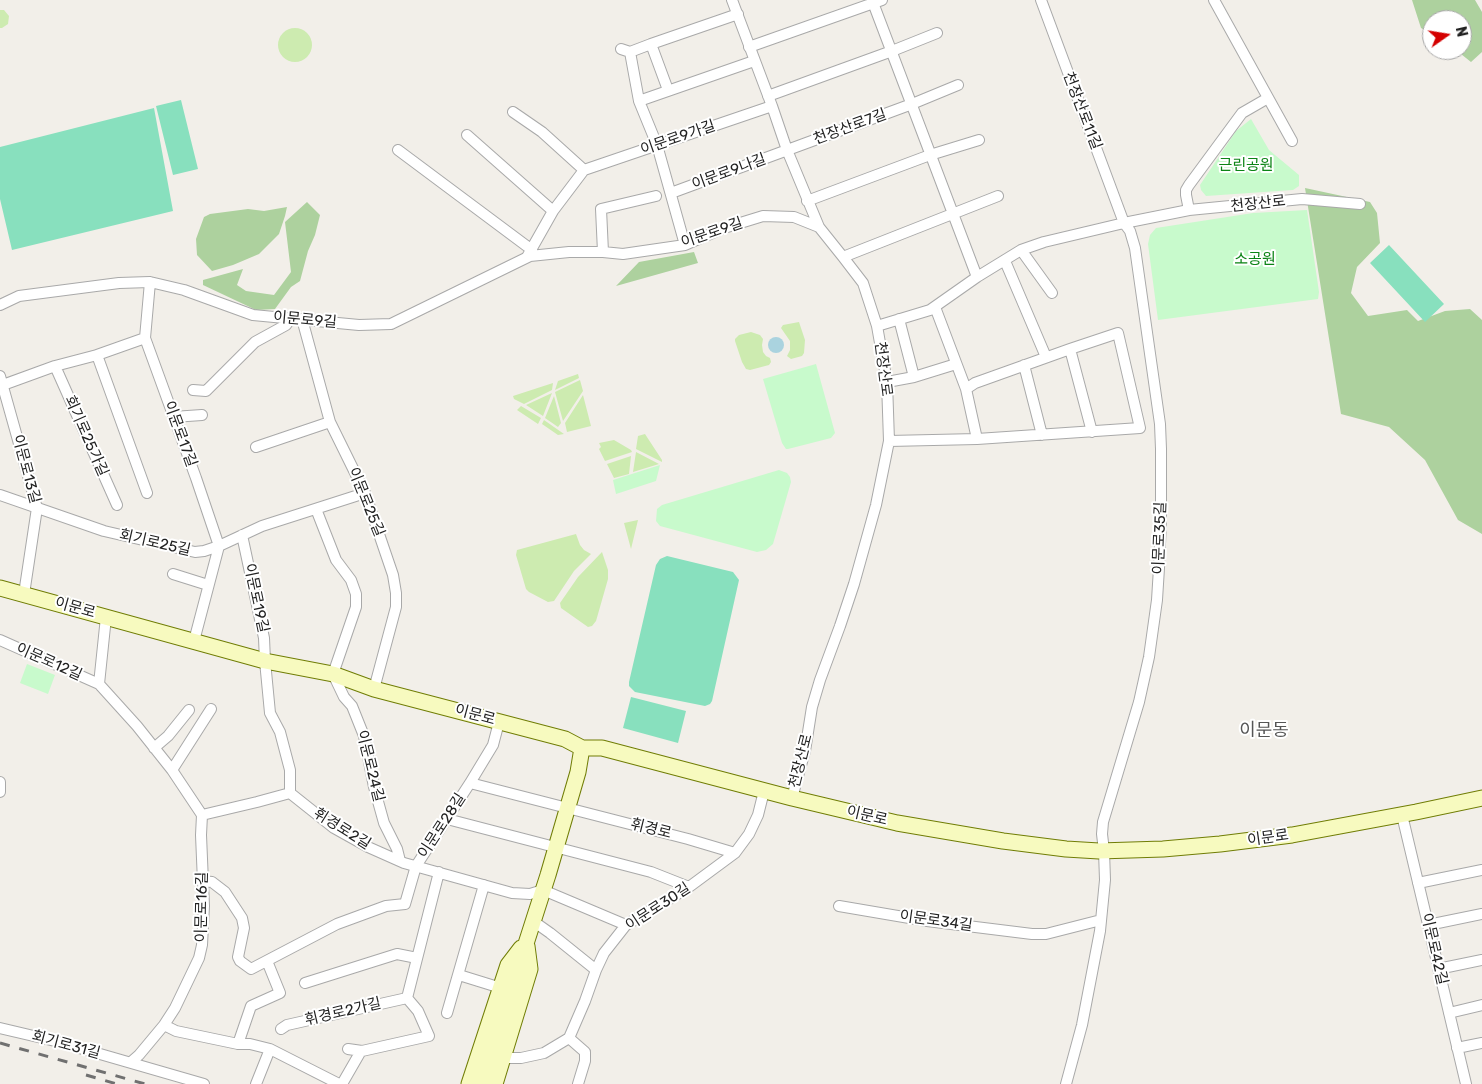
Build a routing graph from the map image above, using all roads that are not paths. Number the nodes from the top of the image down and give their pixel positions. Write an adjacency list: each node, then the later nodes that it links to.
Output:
1 (732, 0): 5 (street)
2 (1040, 0): 35 (street, 천장산로11길)
3 (1214, 0): 14 (street)
4 (876, 1): 8 (street); 9 (street)
5 (738, 14): 7 (street); 8 (street)
6 (938, 33): 9 (street)
7 (651, 44): 12 (street); 15 (street, 이문로9나길)
8 (749, 47): 10 (street)
9 (892, 51): 13 (street); 16 (street)
10 (754, 61): 12 (street); 13 (street)
11 (958, 85): 16 (street, 천장산로7길)
12 (668, 90): 15 (street)
13 (768, 96): 17 (street)
14 (1268, 98): 21 (street); 32 (street)
15 (639, 101): 22 (street, 이문로9나길)
16 (912, 104): 24 (street, 천장산로7길); 25 (street)
17 (772, 106): 22 (street, 이문로9가길); 24 (street)
18 (513, 112): 26 (street)
19 (467, 135): 33 (street)
20 (979, 140): 25 (street)
21 (1292, 141)
22 (657, 145): 26 (street, 이문로9가길); 27 (street, 이문로9나길)
23 (398, 150): 40 (street)
24 (787, 150): 27 (street, 이문로9나길); 30 (street)
25 (930, 155): 30 (street); 34 (street)
26 (584, 170): 33 (street)
27 (670, 193): 37 (street, 이문로9나길)
28 (656, 196): 39 (street)
29 (998, 196): 34 (street)
30 (807, 201): 36 (street)
31 (1360, 204): 32 (street, 천장산로)
32 (1189, 210): 35 (street, 천장산로)
33 (553, 211): 40 (street)
34 (953, 214): 41 (street); 43 (street)
35 (1124, 223): 38 (street, 천장산로); 109 (street, 이문로35길)
36 (819, 227): 37 (street, 이문로9길); 41 (street)
37 (686, 245): 39 (street, 이문로9길)
38 (1021, 250): 42 (street, 천장산로); 45 (street)
39 (603, 252): 40 (street, 이문로9길)
40 (530, 253): 49 (street, 이문로9길)
41 (843, 257): 51 (street)
42 (1005, 261): 43 (street, 천장산로); 55 (street)
43 (977, 277): 47 (street, 천장산로)
44 (150, 282): 46 (street, 이문로9길); 48 (street, 이문로9길); 52 (street, 이문로17길)
45 (1052, 293)
46 (0, 305)
47 (935, 307): 50 (street, 천장산로); 56 (street)
48 (291, 318): 49 (street, 이문로9길); 63 (street)
49 (302, 319): 66 (street, 이문로25길)
50 (899, 319): 51 (street, 천장산로); 59 (street)
51 (877, 326): 61 (street, 천장산로)
52 (145, 338): 54 (street); 65 (street, 이문로17길)
53 (1070, 348): 55 (street); 67 (street); 67 (street)
54 (97, 355): 58 (street); 72 (street)
55 (1046, 357): 57 (street)
56 (956, 364): 59 (street); 62 (street)
57 (1024, 365): 62 (street); 68 (street)
58 (55, 366): 60 (street); 75 (street, 회기로25가길)
59 (914, 377): 61 (street)
60 (1, 382): 76 (street, 이문로13길)
61 (887, 382): 70 (street, 천장산로)
62 (966, 389): 69 (street)
63 (193, 390)
64 (202, 415): 65 (street)
65 (173, 417): 79 (street, 이문로17길)
66 (330, 422): 71 (street); 73 (street, 이문로25길)
67 (1092, 432): 68 (street)
68 (1042, 435): 69 (street)
69 (977, 439): 70 (street)
70 (889, 441): 102 (street, 천장산로)
71 (256, 447)
72 (147, 493)
73 (365, 493): 77 (street, 회기로25길); 90 (street, 이문로25길)
74 (0, 495): 76 (street, 회기로25길)
75 (116, 505)
76 (37, 508): 79 (street, 회기로25길); 83 (street, 이문로13길)
77 (316, 509): 78 (street, 회기로25길); 88 (street)
78 (242, 535): 79 (street, 회기로25길); 87 (street, 이문로19길)
79 (218, 546): 81 (street)
80 (173, 574): 81 (street)
81 (208, 585): 86 (street)
82 (0, 588): 83 (main road, 이문로)
83 (24, 594): 84 (main road, 이문로)
84 (106, 617): 86 (main road, 이문로); 89 (street)
85 (0, 640): 89 (street, 이문로12길)
86 (194, 641): 87 (main road, 이문로)
87 (265, 661): 88 (main road, 이문로); 101 (street)
88 (333, 674): 90 (main road, 이문로); 111 (street, 이문로24길)
89 (99, 684): 94 (street)
90 (374, 688): 93 (main road, 이문로)
91 (211, 709): 96 (street)
92 (190, 710): 94 (street)
93 (499, 722): 95 (main road, 이문로); 98 (street, 이문로28길)
94 (154, 748): 96 (street)
95 (582, 748): 99 (main road, 이문로); 104 (main road)
96 (172, 770): 106 (street)
97 (0, 782): 100 (street)
98 (470, 783): 104 (street, 휘경로); 107 (street, 이문로28길)
99 (764, 791): 102 (main road, 이문로); 110 (street, 이문로30길)
100 (0, 792)
101 (290, 793): 106 (street); 111 (street, 휘경로2길)
102 (792, 798): 109 (main road, 이문로)
103 (1482, 798): 105 (main road, 이문로)
104 (567, 808): 108 (main road); 110 (street, 휘경로)
105 (1402, 814): 109 (main road, 이문로); 116 (street, 이문로42길)
106 (202, 815): 115 (street, 이문로16길)
107 (447, 819): 108 (street); 112 (street, 이문로28길)
108 (556, 848): 118 (street); 119 (main road)
109 (1104, 851): 122 (street, 이문로35길)
110 (735, 853): 118 (street, 이문로30길)
111 (400, 861): 112 (street, 휘경로2길)
112 (416, 866): 114 (street, 휘경로2길); 129 (street, 이문로28길)
113 (1482, 870): 116 (street)
114 (439, 872): 117 (street, 휘경로2길); 127 (street)
115 (202, 881): 129 (street, 이문로28길); 139 (street, 이문로16길)
116 (1418, 883): 125 (street, 이문로42길)
117 (484, 885): 119 (street, 휘경로2길); 132 (street)
118 (689, 887): 124 (street, 이문로30길)
119 (543, 890): 123 (main road); 124 (street)
120 (840, 906): 122 (street, 이문로34길)
121 (1482, 914): 125 (street)
122 (1101, 920): 158 (street, 이문로35길)
123 (533, 921): 126 (main road); 131 (street)
124 (626, 925): 131 (street, 이문로30길)
125 (1428, 925): 130 (street, 이문로42길)
126 (527, 942): 134 (main road); 149 (main road); 155 (main road)
127 (417, 958): 133 (street); 135 (street)
128 (1482, 960): 130 (street)
129 (267, 961): 144 (street)
130 (1438, 969): 138 (street, 이문로42길)
131 (596, 970): 142 (street, 이문로30길)
132 (459, 975): 134 (street); 137 (street)
133 (305, 983)
134 (500, 988): 154 (main road)
135 (407, 998): 141 (street, 휘경로2가길); 148 (street)
136 (1482, 1005): 138 (street)
137 (447, 1013)
138 (1449, 1013): 145 (street, 이문로42길)
139 (164, 1025): 144 (street); 150 (street, 이문로16길)
140 (0, 1028): 150 (street, 회기로31길)
141 (281, 1029)
142 (570, 1038): 149 (street); 157 (street)
143 (1482, 1043): 145 (street)
144 (238, 1044): 146 (street)
145 (1457, 1048): 159 (street, 이문로42길)
146 (270, 1049): 152 (street); 153 (street)
147 (348, 1049): 148 (street)
148 (361, 1051): 153 (street)
149 (503, 1058): 156 (main road)
150 (131, 1062): 151 (street, 회기로31길)
151 (204, 1084)
152 (256, 1084)
153 (341, 1084)
154 (469, 1084)
155 (481, 1084)
156 (495, 1084)
157 (578, 1084)
158 (1066, 1084)
159 (1466, 1084)

